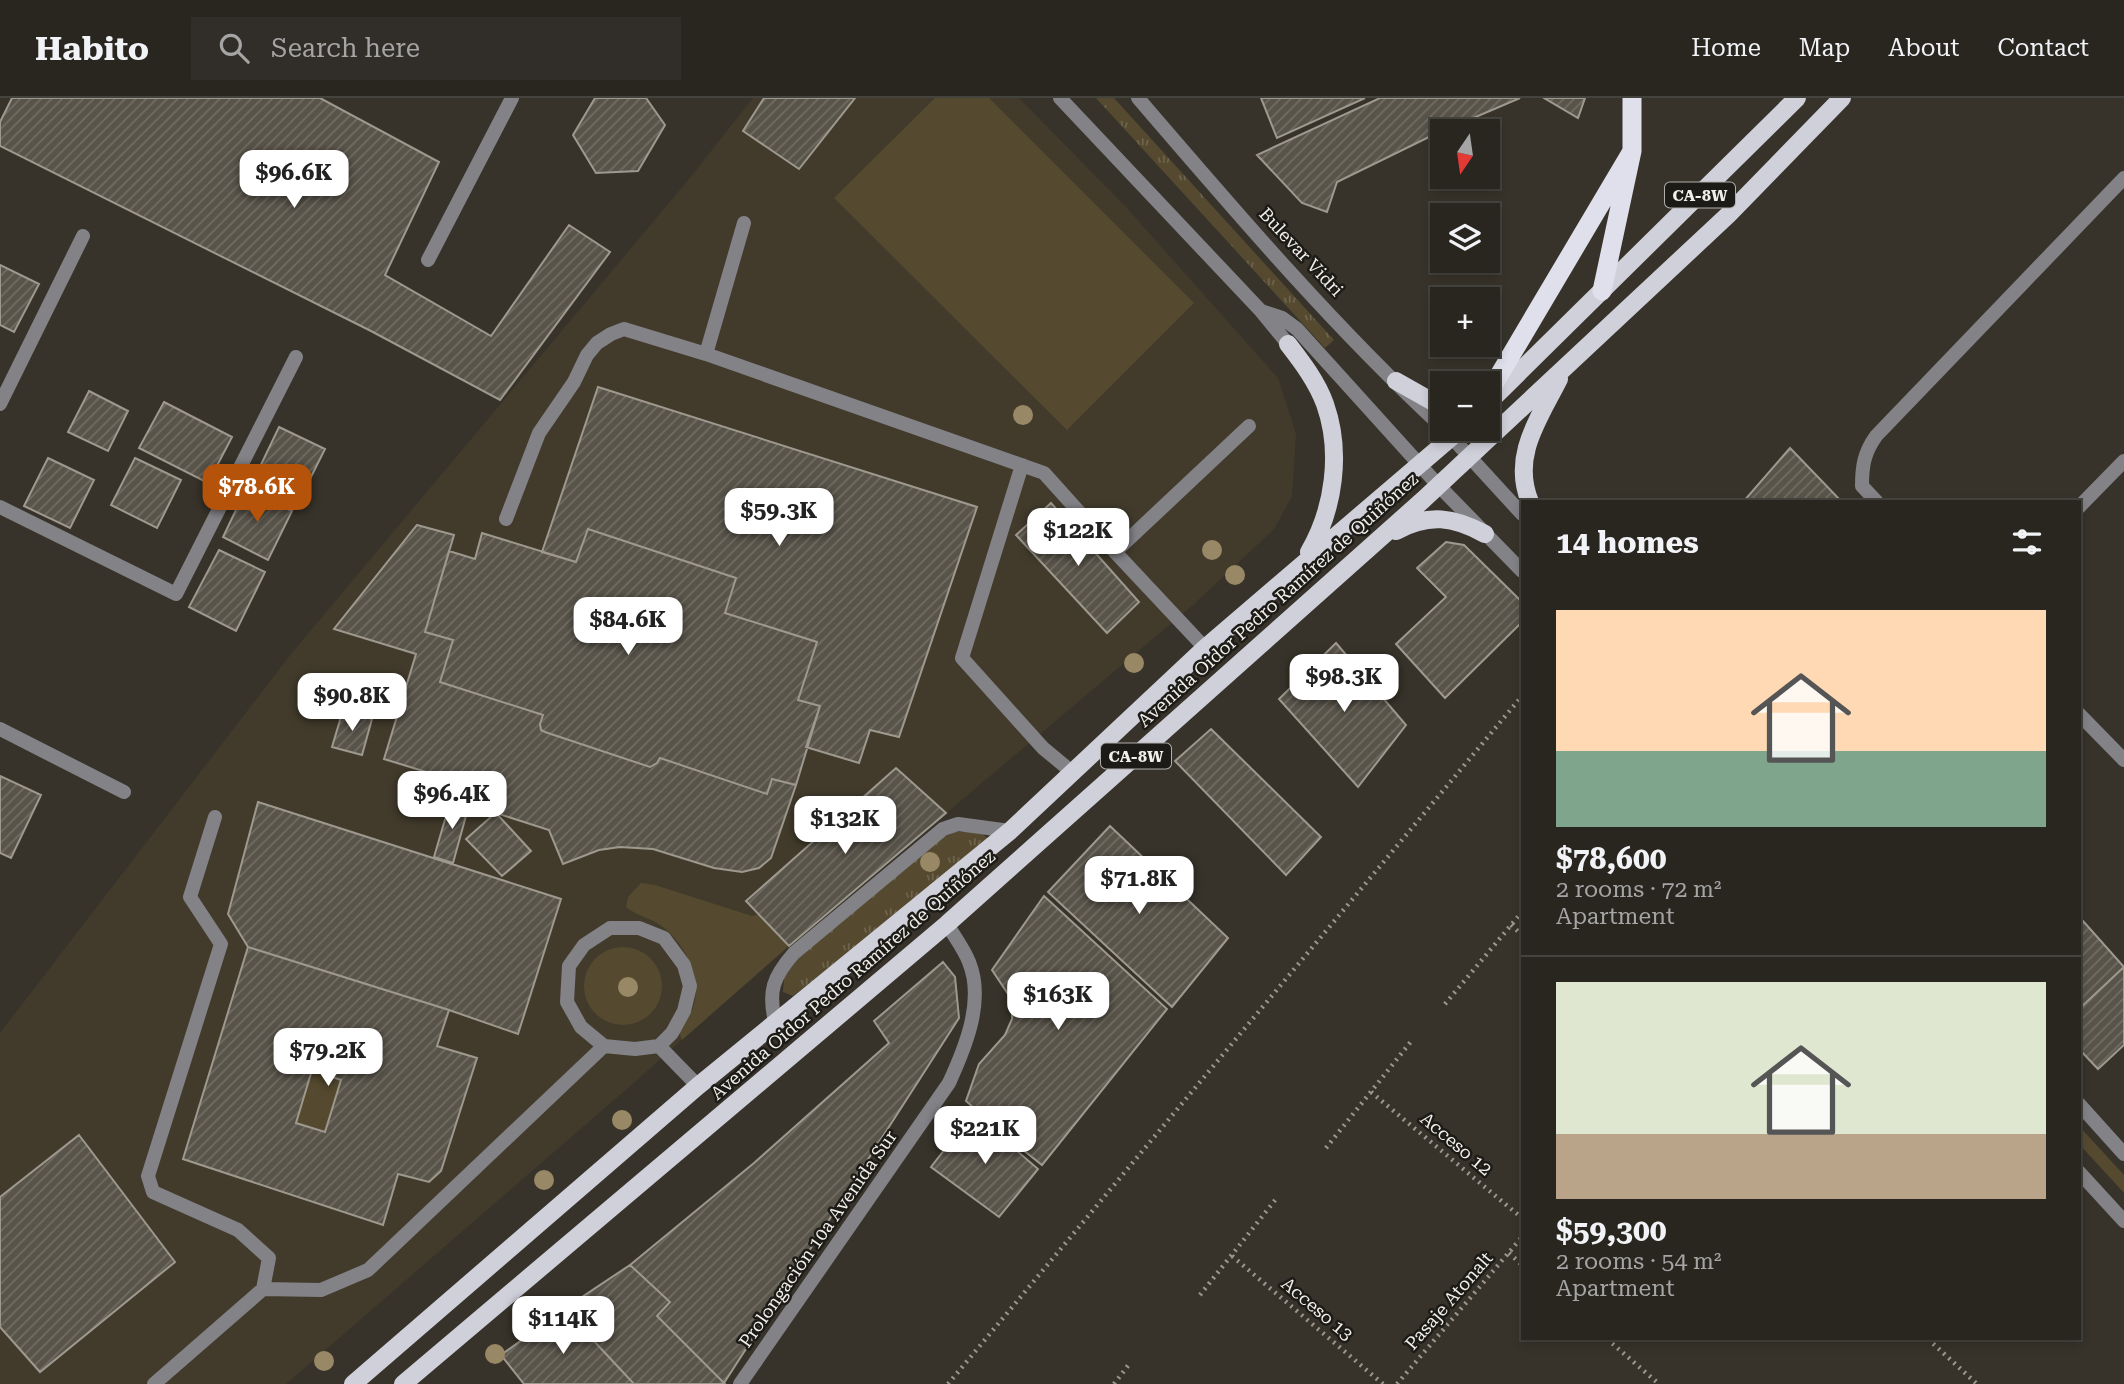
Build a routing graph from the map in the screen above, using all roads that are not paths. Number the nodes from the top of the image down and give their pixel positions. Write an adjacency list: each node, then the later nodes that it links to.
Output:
1 (512, 98): 11 (street)
2 (1060, 98): 13 (street)
3 (1138, 98): 19 (street, Bulevar Vidri)
4 (1632, 98): 7 (highway)
5 (1797, 98): 12 (main road, CA-8W)
6 (1842, 98): 17 (main road, Avenida Oidor Pedro Ramírez de Quiñónez / CA-8W)
7 (1632, 151): 12 (highway); 18 (highway)
8 (2124, 178): 33 (street)
9 (744, 223): 15 (street)
10 (83, 236): 22 (street)
11 (428, 260)
12 (1602, 291): 20 (main road, CA-8W)
13 (1261, 311): 14 (street); 30 (street)
14 (1288, 344): 41 (main road)
15 (706, 354): 29 (street); 37 (street)
16 (296, 357): 35 (street)
17 (1566, 366): 27 (main road, Avenida Oidor Pedro Ramírez de Quiñónez / CA-8W); 32 (main road)
18 (1500, 374)
19 (1396, 381): 21 (main road); 23 (street, Bulevar Vidri)
20 (1500, 391)
21 (1430, 400)
22 (0, 404)
23 (1430, 412)
24 (1249, 426): 40 (street)
25 (1441, 441): 30 (main road, Avenida Oidor Pedro Ramírez de Quiñónez / CA-8W)
26 (1458, 441): 27 (street, Bulevar Vidri)
27 (1470, 456): 31 (main road, Avenida Oidor Pedro Ramírez de Quiñónez / CA-8W); 36 (street, Bulevar Vidri)
28 (2124, 461): 34 (street)
29 (1022, 465): 40 (street); 47 (street)
30 (1420, 465): 31 (street); 41 (main road, Avenida Oidor Pedro Ramírez de Quiñónez / CA-8W)
31 (1438, 485): 38 (street); 39 (main road, Avenida Oidor Pedro Ramírez de Quiñónez / CA-8W)
32 (1529, 500)
33 (1875, 500)
34 (2081, 505)
35 (0, 507)
36 (1521, 513)
37 (506, 519)
38 (1485, 534): 39 (main road); 42 (street)
39 (1369, 548): 51 (main road, Avenida Oidor Pedro Ramírez de Quiñónez / CA-8W)
40 (1115, 552): 43 (street)
41 (1303, 563): 43 (main road, Avenida Oidor Pedro Ramírez de Quiñónez / CA-8W)
42 (1521, 569)
43 (1205, 648): 47 (main road, Avenida Oidor Pedro Ramírez de Quiñónez / CA-8W)
44 (2081, 716): 46 (street)
45 (0, 729): 48 (street)
46 (2123, 758)
47 (1072, 772): 50 (main road, Avenida Oidor Pedro Ramírez de Quiñónez / CA-8W)
48 (124, 792)
49 (215, 817): 60 (street)
50 (1010, 831): 52 (main road, Avenida Oidor Pedro Ramírez de Quiñónez / CA-8W); 52 (street)
51 (947, 924): 63 (main road, Avenida Oidor Pedro Ramírez de Quiñónez / CA-8W); 64 (street, Prolongación 10a Avenida Sur)
52 (775, 1022): 55 (main road, Avenida Oidor Pedro Ramírez de Quiñónez / CA-8W)
53 (604, 1046): 54 (street); 54 (street); 60 (street)
54 (659, 1046): 55 (street)
55 (698, 1086): 62 (main road, Avenida Oidor Pedro Ramírez de Quiñónez / CA-8W)
56 (2081, 1106): 57 (street)
57 (2124, 1154)
58 (2081, 1174): 59 (street)
59 (2124, 1221)
60 (263, 1289): 61 (street)
61 (154, 1384)
62 (353, 1384)
63 (403, 1384)
64 (740, 1384)

